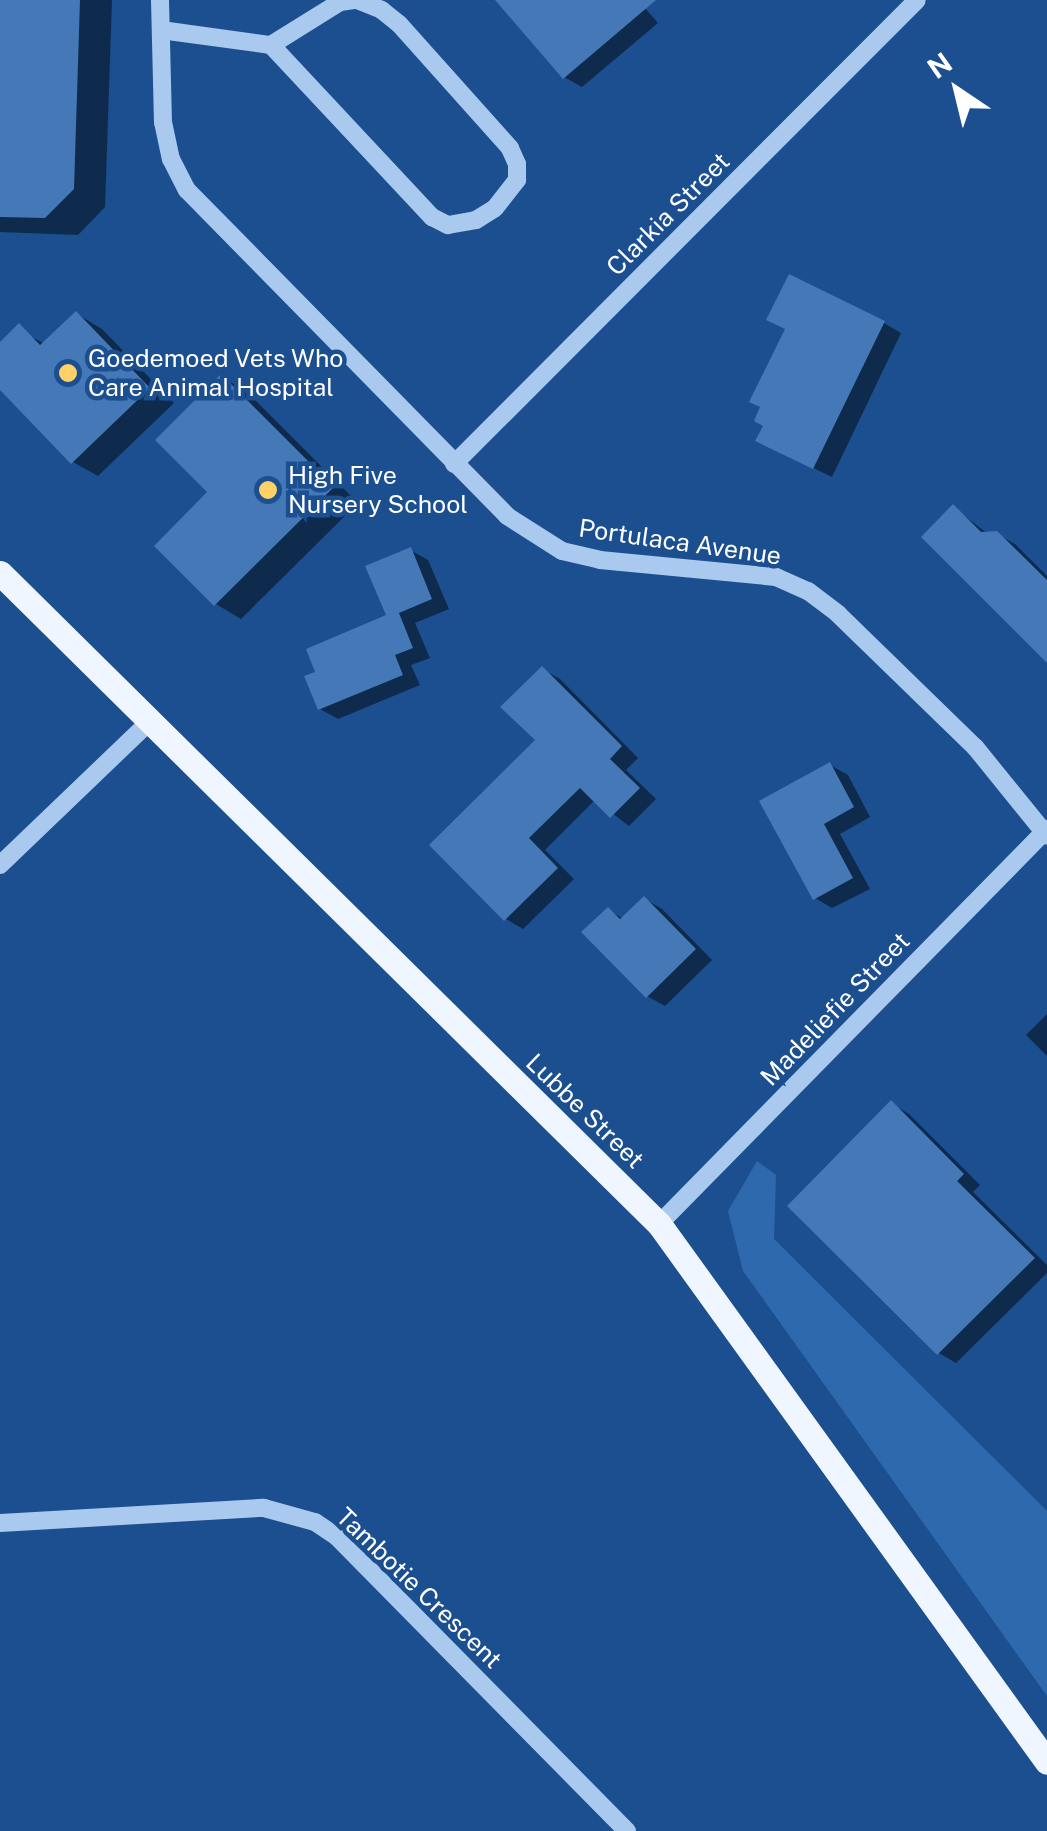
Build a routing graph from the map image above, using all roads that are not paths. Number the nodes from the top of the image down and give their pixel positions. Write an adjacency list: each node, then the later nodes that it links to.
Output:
1 (160, 0): 4 (street, Portulaca Avenue)
2 (355, 0): 5 (street); 5 (street)
3 (917, 0): 6 (street, Clarkia Street)
4 (161, 30): 5 (street); 6 (street, Portulaca Avenue)
5 (271, 46)
6 (454, 464): 9 (street, Portulaca Avenue)
7 (0, 573): 8 (main road, Lubbe Street)
8 (149, 722): 10 (street); 11 (main road, Lubbe Street)
9 (1046, 832): 11 (street, Madeliefie Street)
10 (0, 865)
11 (658, 1224): 13 (main road, Lubbe Street)
12 (0, 1523): 14 (street, Tambotie Crescent)
13 (1047, 1762)
14 (627, 1831)

